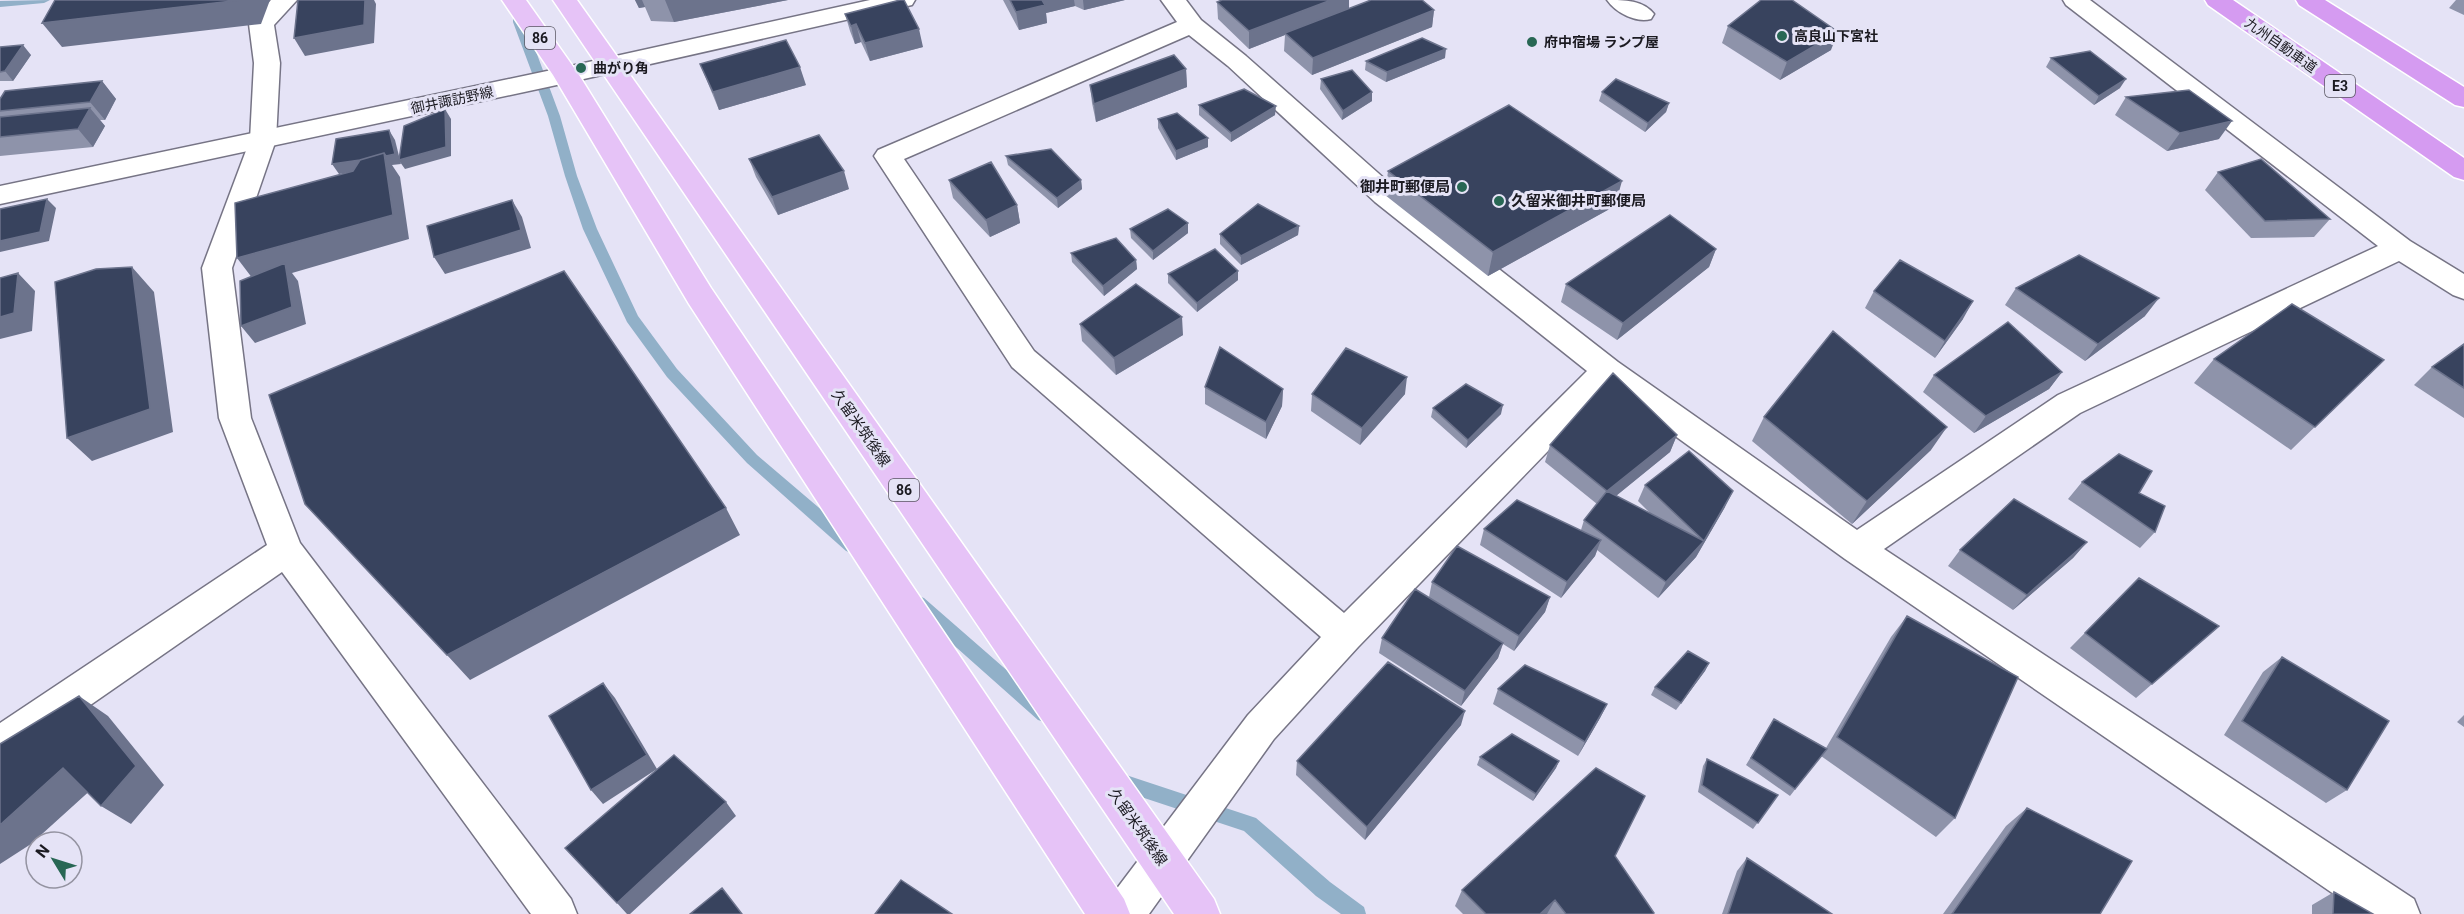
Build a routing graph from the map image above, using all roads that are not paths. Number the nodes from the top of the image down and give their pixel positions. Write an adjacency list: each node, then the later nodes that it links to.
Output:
1 (285, 0): 15 (street)
2 (514, 0): 13 (main road, 86)
3 (565, 0): 12 (main road, 久留米筑後線 / 86)
4 (903, 0): 12 (street, 御井諏訪野線)
5 (1173, 0): 11 (street)
6 (1619, 0): 10 (street)
7 (2075, 0): 18 (street)
8 (2217, 0): 16 (highway, 九州自動車道 / E3)
9 (2308, 0): 14 (highway)
10 (1642, 14)
11 (1192, 25): 20 (street); 23 (street)
12 (610, 65): 13 (street, 御井諏訪野線); 25 (main road, 久留米筑後線 / 86)
13 (566, 75): 15 (street, 御井諏訪野線); 27 (main road, 86)
14 (2464, 99)
15 (263, 140): 17 (street, 御井諏訪野線); 22 (street)
16 (2464, 171)
17 (0, 195)
18 (2400, 248): 19 (street); 21 (street)
19 (2464, 288)
20 (1607, 370): 21 (street); 23 (street)
21 (1857, 549): 30 (street)
22 (285, 550): 24 (street); 26 (street)
23 (1345, 636): 25 (street)
24 (0, 745)
25 (1162, 862): 28 (street); 29 (main road, 久留米筑後線 / 86)
26 (556, 914)
27 (1109, 914)
28 (1124, 914)
29 (1198, 914)
30 (2399, 914)

